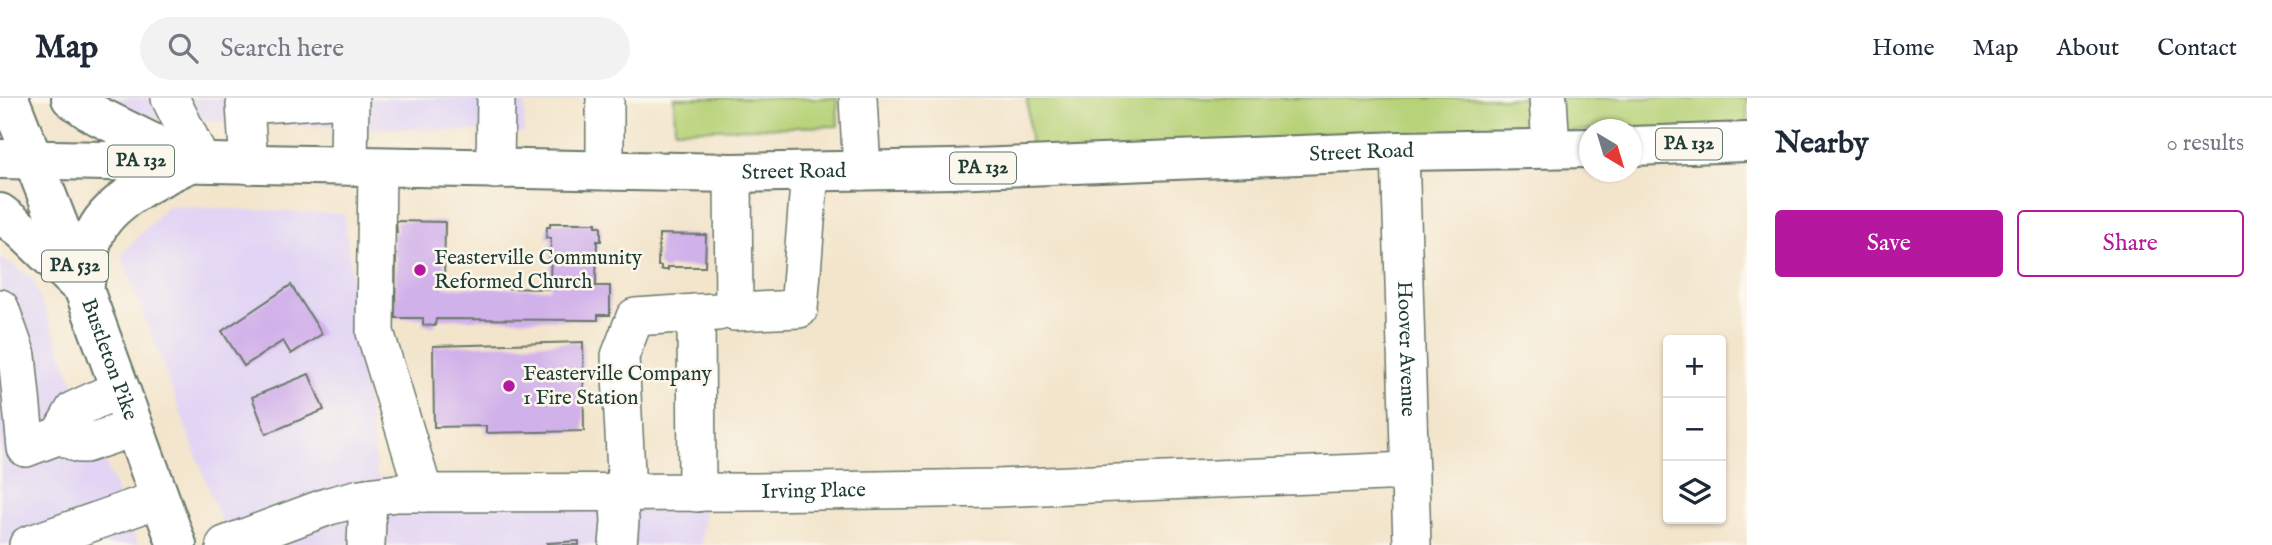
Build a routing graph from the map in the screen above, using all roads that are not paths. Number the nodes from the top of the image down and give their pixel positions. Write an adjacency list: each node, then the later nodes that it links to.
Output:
1 (9, 98): 15 (main road, Bustleton Pike / PA 532)
2 (71, 98): 16 (main road)
3 (170, 98): 16 (street)
4 (348, 98): 9 (street); 18 (street)
5 (496, 98): 19 (street)
6 (606, 98): 20 (street)
7 (858, 98): 21 (street)
8 (1548, 98): 13 (street)
9 (239, 102): 17 (street)
10 (1747, 142): 11 (main road, PA 132)
11 (1642, 146)
12 (1579, 148): 13 (main road, Street Road / PA 132)
13 (1551, 149): 14 (main road, Street Road / PA 132)
14 (1400, 151): 21 (main road, Street Road / PA 132); 33 (street, Hoover Avenue)
15 (16, 159): 16 (main road, Street Road / PA 132); 25 (main road, Bustleton Pike / PA 532)
16 (197, 163): 17 (main road, Street Road / PA 132); 25 (main road)
17 (249, 165): 18 (main road, Street Road / PA 132)
18 (363, 167): 19 (main road, Street Road / PA 132); 35 (street)
19 (495, 170): 20 (main road, Street Road / PA 132)
20 (605, 171): 23 (main road, Street Road / PA 132)
21 (862, 171): 22 (main road, Street Road / PA 132)
22 (810, 172): 23 (main road, Street Road / PA 132); 27 (street)
23 (733, 173): 27 (street)
24 (0, 214): 25 (main road)
25 (84, 290): 29 (main road, Bustleton Pike / PA 532)
26 (0, 308): 32 (street)
27 (734, 312): 28 (street)
28 (696, 313): 34 (street); 36 (street)
29 (119, 389): 30 (main road, Bustleton Pike / PA 532); 31 (street)
30 (133, 428): 31 (street); 38 (main road, Bustleton Pike / PA 532)
31 (60, 435): 32 (street)
32 (13, 452)
33 (1410, 471): 36 (street, Irving Place); 45 (street, Hoover Avenue)
34 (623, 492): 35 (street, Irving Place); 36 (street, Irving Place); 44 (street)
35 (424, 493): 37 (street, Irving Place)
36 (697, 493)
37 (368, 497): 42 (street, Irving Place); 43 (street)
38 (159, 499): 39 (street); 41 (main road, Bustleton Pike / PA 532)
39 (87, 535): 40 (street)
40 (28, 545)
41 (177, 545)
42 (225, 545)
43 (366, 545)
44 (618, 545)
45 (1412, 545)

